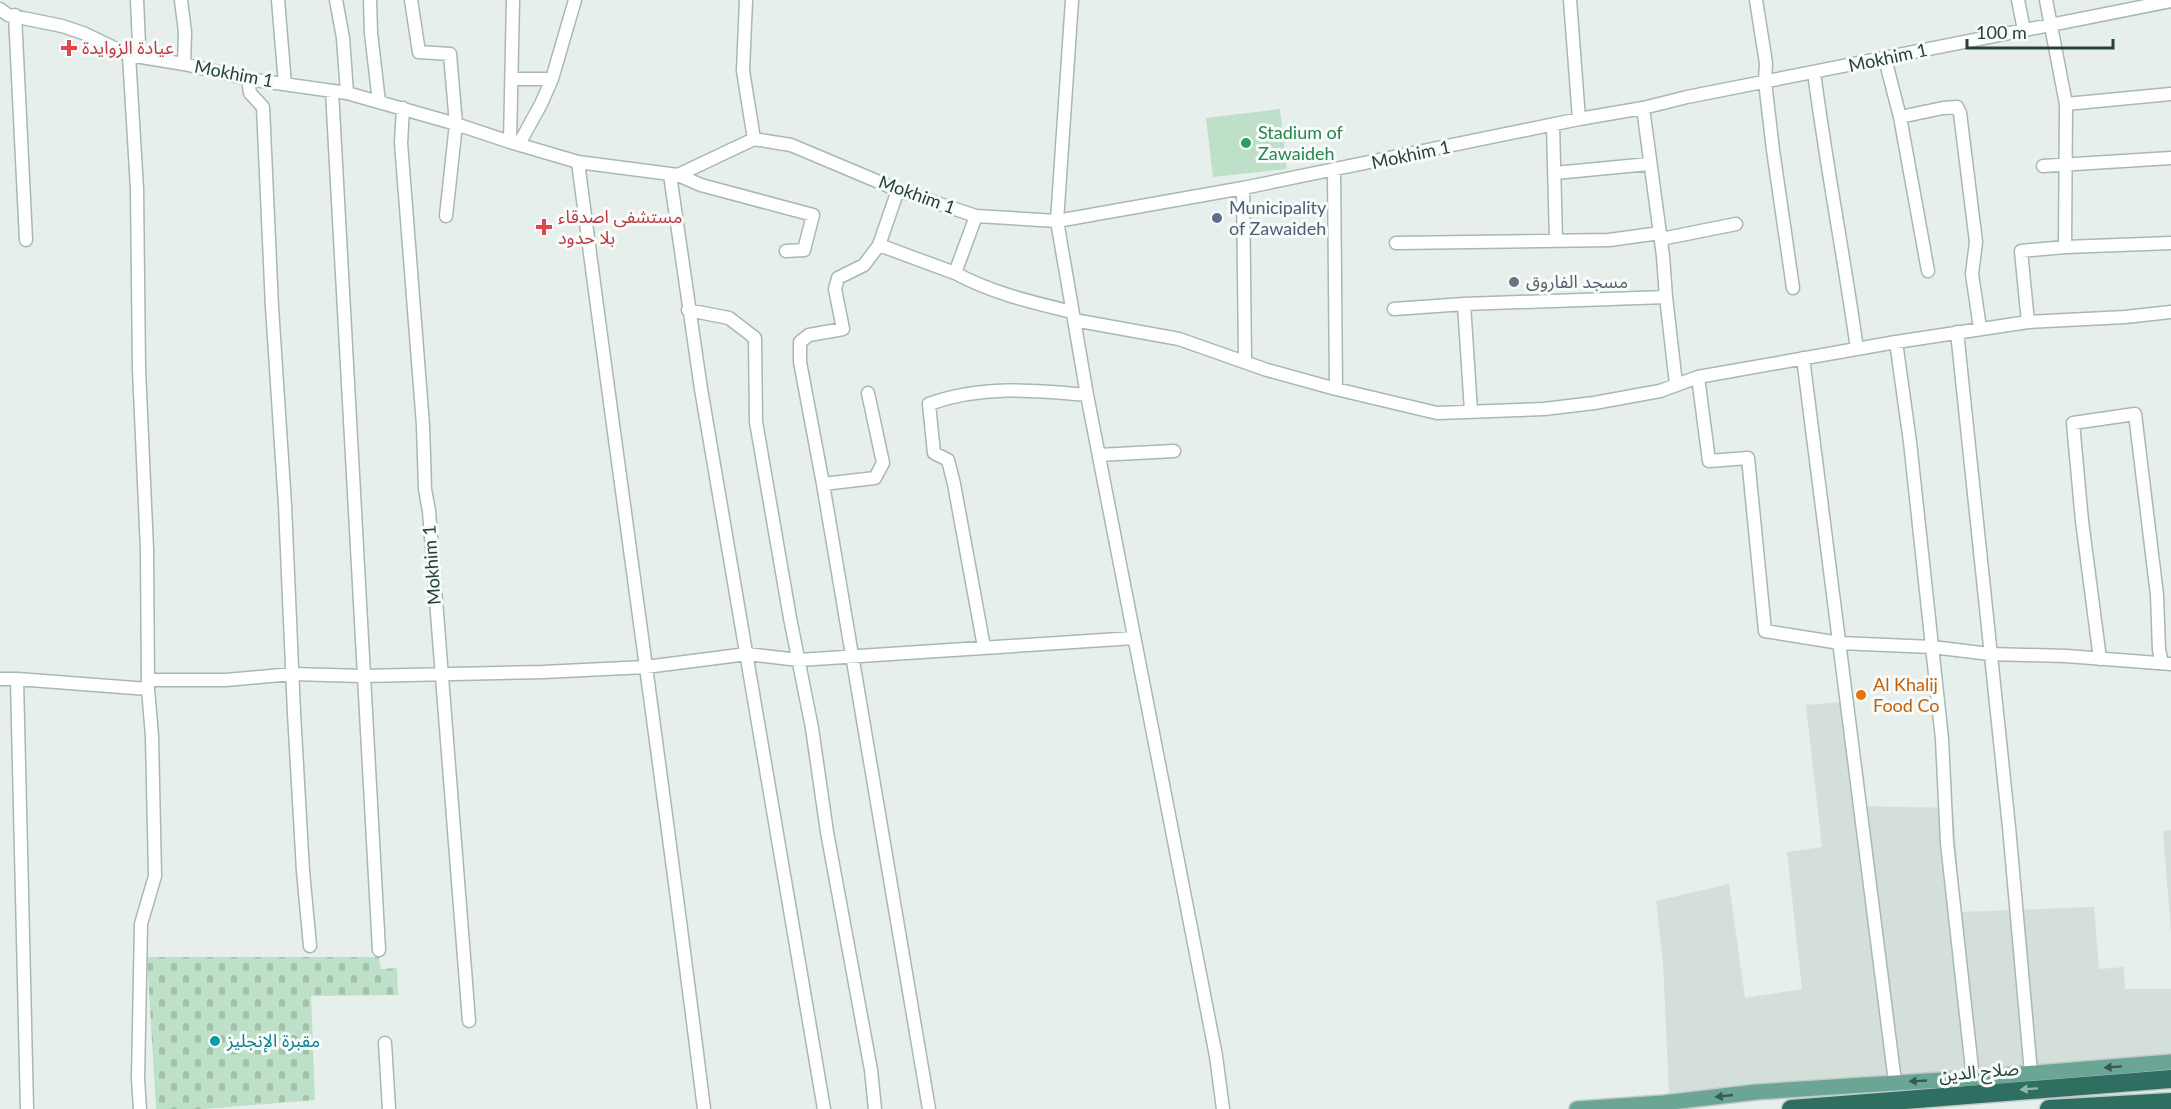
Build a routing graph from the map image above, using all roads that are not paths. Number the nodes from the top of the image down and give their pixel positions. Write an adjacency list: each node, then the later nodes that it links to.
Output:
1 (6, 0): 17 (street)
2 (137, 0): 20 (street)
3 (182, 0): 22 (street)
4 (278, 0): 28 (street)
5 (336, 0): 30 (street)
6 (370, 0): 32 (street)
7 (411, 0): 38 (street)
8 (513, 0): 25 (street)
9 (575, 0): 26 (street)
10 (746, 0): 40 (street)
11 (1072, 0): 54 (street)
12 (1570, 0): 37 (street)
13 (1756, 0): 27 (street)
14 (2018, 0): 19 (street)
15 (2046, 0): 18 (street)
16 (2166, 2): 18 (street, Mokhim 1)
17 (6, 13): 20 (street, Mokhim 1); 57 (street)
18 (2051, 24): 19 (street, Mokhim 1); 33 (street)
19 (2024, 30): 21 (street, Mokhim 1)
20 (129, 55): 22 (street, Mokhim 1); 105 (street)
21 (1885, 59): 23 (street, Mokhim 1); 36 (street)
22 (184, 64): 24 (street, Mokhim 1)
23 (1814, 72): 27 (street, Mokhim 1); 77 (street)
24 (248, 79): 28 (street, Mokhim 1); 100 (street)
25 (513, 79): 26 (street); 41 (street)
26 (552, 79): 41 (street)
27 (1765, 82): 35 (street, Mokhim 1); 66 (street)
28 (285, 84): 29 (street, Mokhim 1)
29 (332, 91): 30 (street, Mokhim 1); 102 (street)
30 (347, 93): 32 (street, Mokhim 1)
31 (2171, 94): 33 (street)
32 (379, 102): 34 (street, Mokhim 1)
33 (2067, 104): 45 (street)
34 (403, 108): 38 (street, Mokhim 1); 101 (street, Mokhim 1)
35 (1643, 108): 37 (street, Mokhim 1); 44 (street)
36 (1899, 117): 64 (street); 74 (street)
37 (1579, 119): 39 (street, Mokhim 1)
38 (456, 124): 41 (street, Mokhim 1); 52 (street)
39 (1553, 124): 47 (street, Mokhim 1); 48 (street)
40 (754, 139): 49 (street); 51 (street, Mokhim 1)
41 (515, 143): 43 (street, Mokhim 1)
42 (2171, 158): 45 (street)
43 (578, 162): 49 (street, Mokhim 1); 99 (street)
44 (1649, 165): 48 (street); 56 (street)
45 (2066, 165): 46 (street); 62 (street)
46 (2043, 166)
47 (1334, 171): 50 (street, Mokhim 1); 82 (street)
48 (1555, 173): 58 (street)
49 (674, 175): 63 (street, Mokhim 1); 70 (street)
50 (1243, 188): 54 (street, Mokhim 1); 79 (street)
51 (898, 190): 53 (street, Mokhim 1); 61 (street)
52 (446, 216)
53 (976, 216): 54 (street, Mokhim 1); 65 (street)
54 (1057, 221): 72 (street)
55 (1736, 224): 56 (street)
56 (1660, 236): 58 (street); 67 (street)
57 (27, 240)
58 (1556, 240): 59 (street)
59 (1396, 243)
60 (2171, 243): 62 (street)
61 (879, 245): 65 (street); 88 (street)
62 (2064, 247): 73 (street)
63 (786, 251)
64 (1928, 272)
65 (955, 273): 72 (street)
66 (1793, 288)
67 (1666, 297): 68 (street); 81 (street)
68 (1464, 304): 69 (street); 85 (street)
69 (1394, 309)
70 (688, 310): 93 (street); 97 (street)
71 (2171, 312): 73 (street)
72 (1073, 316): 79 (street); 84 (street)
73 (2028, 322): 74 (street)
74 (1980, 328): 75 (street)
75 (1957, 332): 76 (street); 94 (street)
76 (1896, 342): 77 (street); 92 (street)
77 (1857, 349): 78 (street)
78 (1803, 358): 80 (street); 90 (street)
79 (1245, 362): 82 (street)
80 (1698, 377): 81 (street); 90 (street)
81 (1676, 384): 85 (street)
82 (1336, 389): 85 (street)
83 (868, 393): 88 (street)
84 (1087, 395): 87 (street); 91 (street)
85 (1471, 411)
86 (1174, 451): 87 (street)
87 (1099, 455): 89 (street)
88 (823, 484): 95 (street)
89 (1134, 638): 91 (street); 123 (street)
90 (1840, 643): 92 (street); 114 (street)
91 (984, 647): 95 (street)
92 (1932, 647): 94 (street); 112 (street)
93 (747, 654): 97 (street); 99 (street); 120 (street)
94 (1990, 654): 96 (street); 111 (street)
95 (852, 656): 97 (street); 122 (street)
96 (2100, 659): 98 (street); 98 (street)
97 (799, 660): 121 (street)
98 (2166, 664)
99 (646, 667): 101 (street); 119 (street)
100 (292, 674): 102 (street); 105 (street); 106 (street)
101 (441, 675): 102 (street); 108 (street, Mokhim 1)
102 (363, 676): 107 (street)
103 (17, 679): 104 (street); 105 (street); 116 (street)
104 (0, 680)
105 (148, 684): 117 (street)
106 (310, 946)
107 (379, 950)
108 (469, 1021)
109 (385, 1043): 118 (street)
110 (2171, 1062): 111 (main road, one-way to 111)
111 (2031, 1073): 112 (main road)
112 (1973, 1078): 114 (main road, one-way to 114)
113 (2171, 1079): 125 (highway, صلاح الدين, one-way to 125)
114 (1895, 1082): 124 (main road, one-way to 124)
115 (2171, 1102): 126 (highway)
116 (27, 1109)
117 (140, 1109)
118 (389, 1109)
119 (704, 1109)
120 (824, 1109)
121 (875, 1109)
122 (929, 1109)
123 (1223, 1109)
124 (1577, 1109)
125 (1791, 1109)
126 (2049, 1109)

